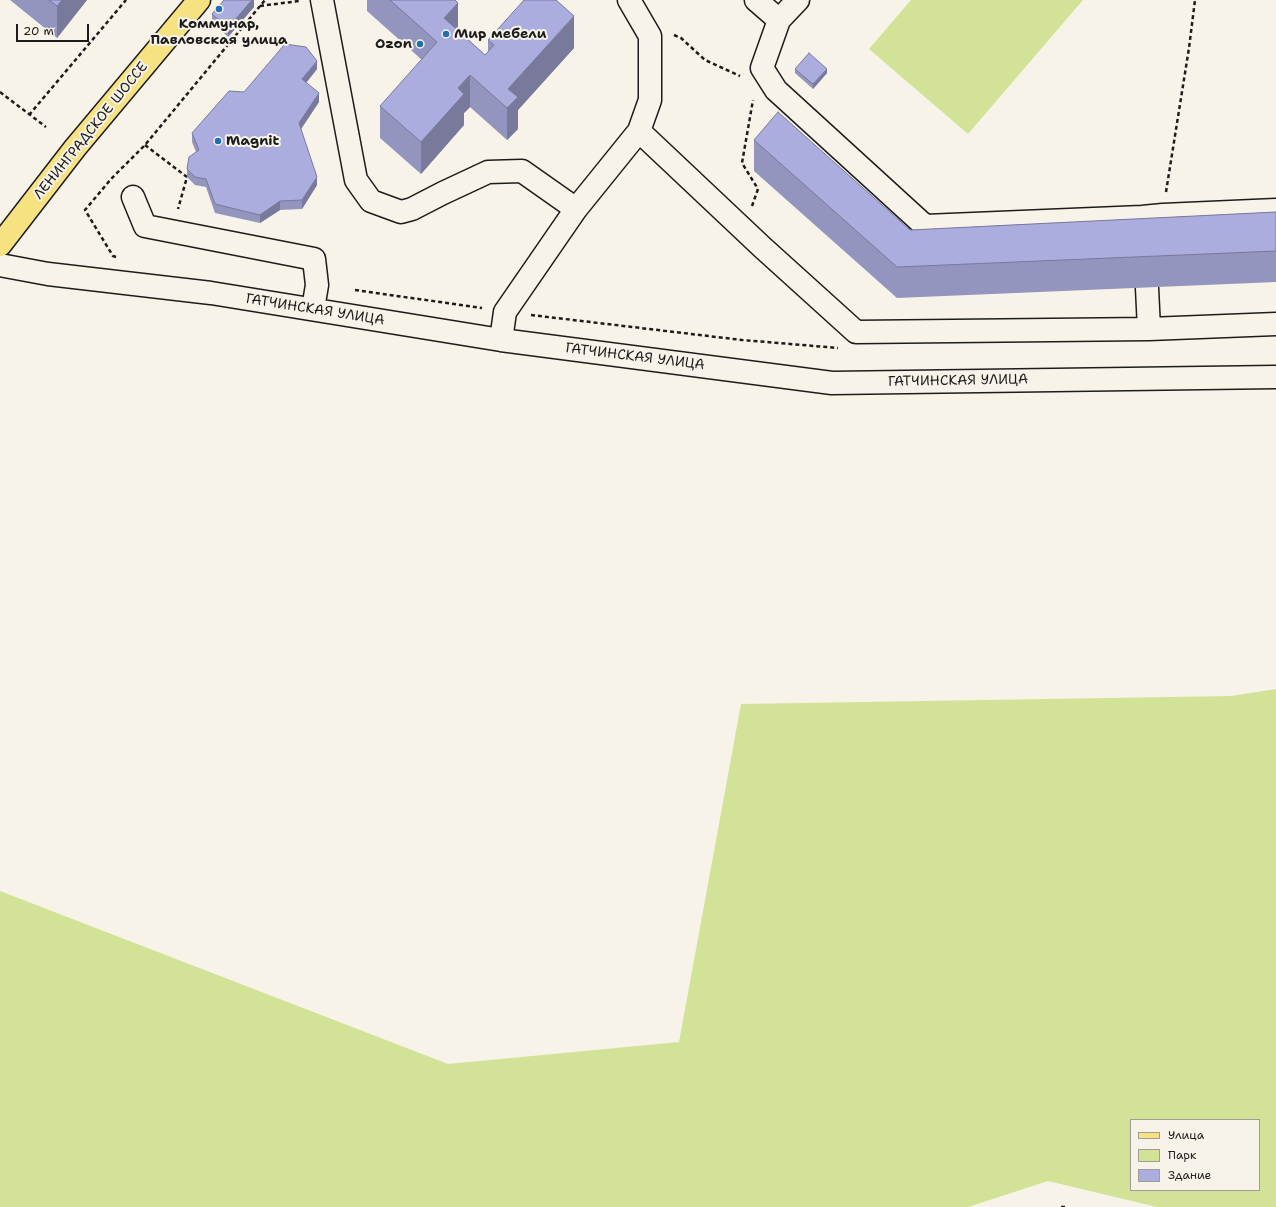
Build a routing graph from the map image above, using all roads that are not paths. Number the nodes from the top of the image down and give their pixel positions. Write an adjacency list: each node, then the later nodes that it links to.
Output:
1 (199, 0): 11 (main road, ЛЕНИНГРАДСКОЕ ШОССЕ)
2 (312, 0): 9 (street)
3 (628, 0): 7 (street)
4 (756, 0): 6 (street)
5 (798, 0): 6 (street)
6 (779, 20): 10 (street)
7 (639, 131): 9 (street); 16 (street)
8 (133, 197): 14 (street)
9 (576, 209): 17 (street)
10 (1276, 210)
11 (0, 245)
12 (0, 265): 14 (street, ГАТЧИНСКАЯ УЛИЦА)
13 (1147, 288): 16 (street)
14 (313, 309): 17 (street, ГАТЧИНСКАЯ УЛИЦА)
15 (1276, 324): 16 (street)
16 (1149, 329)
17 (501, 340): 18 (street, ГАТЧИНСКАЯ УЛИЦА)
18 (1276, 377)

